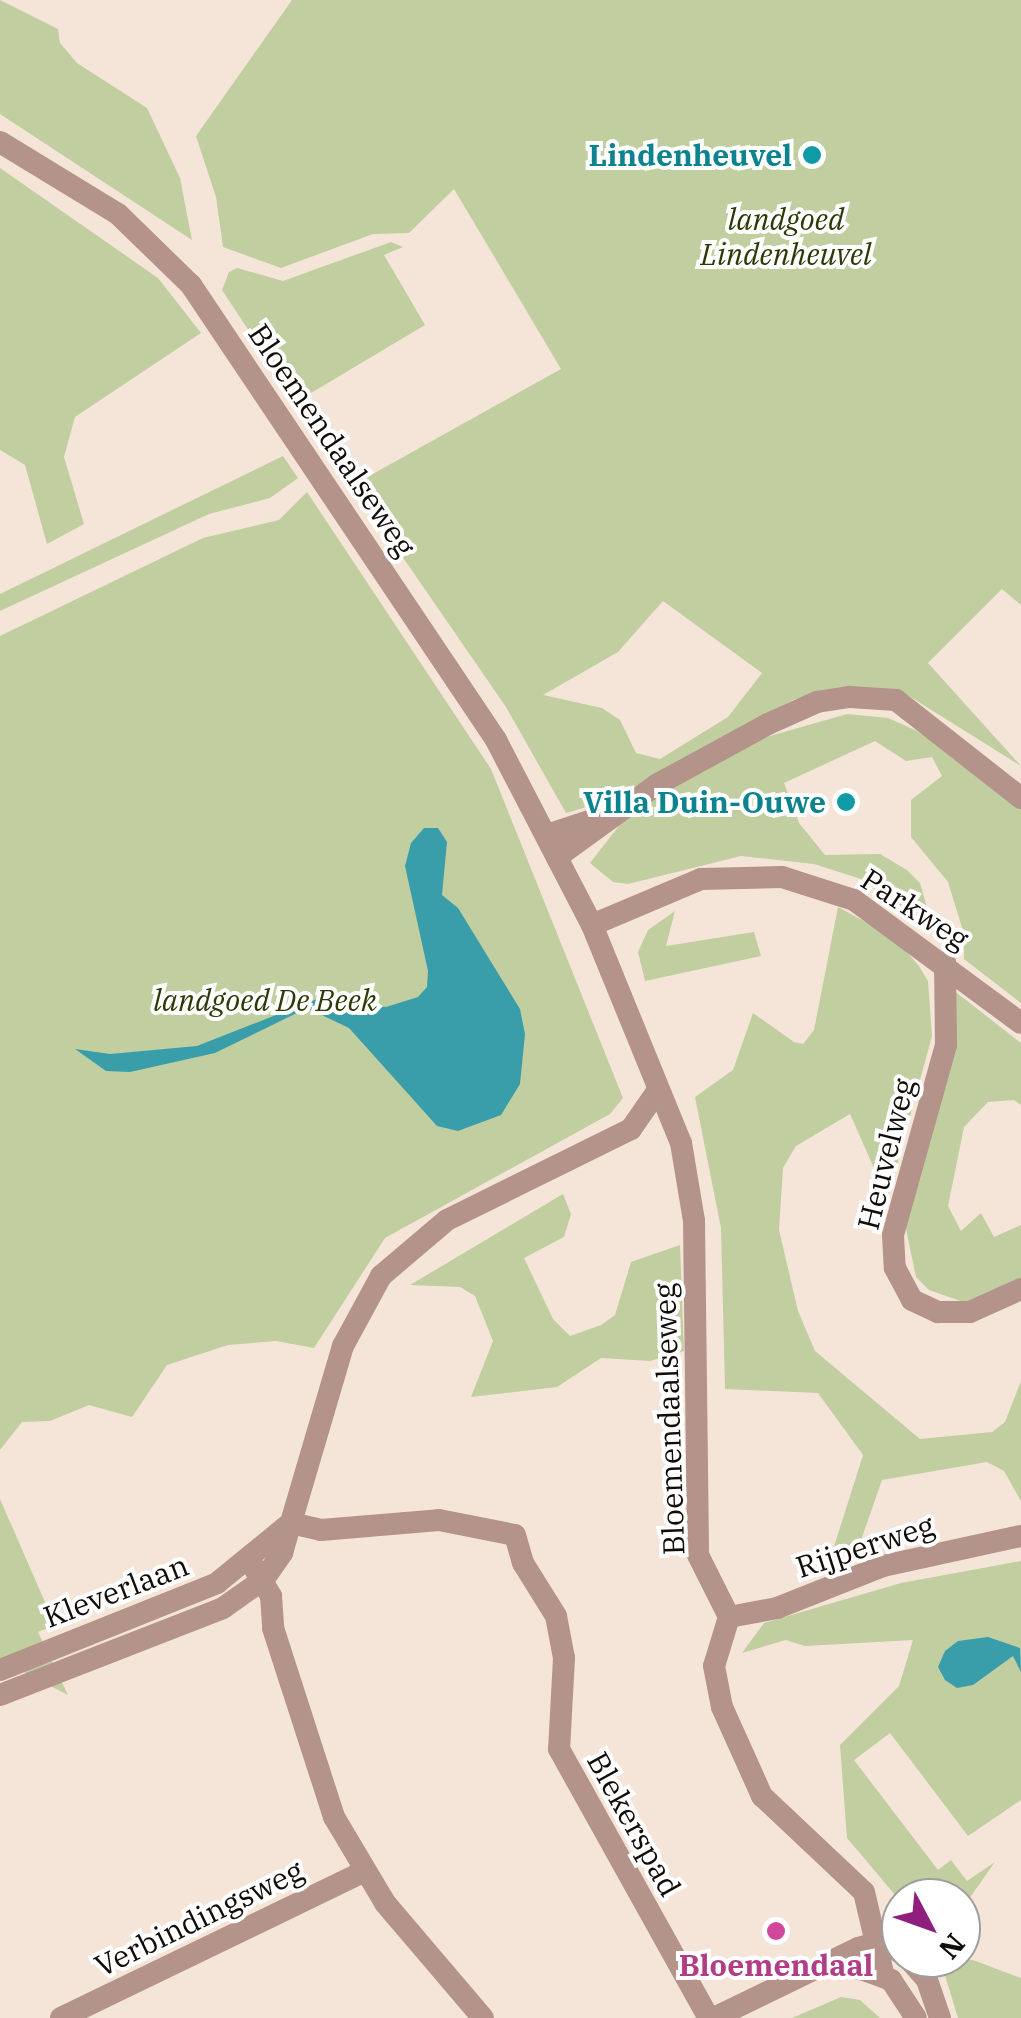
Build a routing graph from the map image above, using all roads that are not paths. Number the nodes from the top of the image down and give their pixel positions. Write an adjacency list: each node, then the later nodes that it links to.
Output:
1 (0, 142): 3 (street, Bloemendaalseweg)
2 (1021, 798): 3 (street)
3 (552, 846): 4 (street, Bloemendaalseweg)
4 (592, 925): 5 (street, Parkweg); 7 (street, Bloemendaalseweg)
5 (944, 962): 6 (street, Parkweg); 8 (street, Heuvelweg)
6 (1021, 1023)
7 (658, 1090): 9 (street); 12 (street, Bloemendaalseweg)
8 (1021, 1288)
9 (291, 1523): 11 (street); 25 (street, Blekerspad)
10 (1021, 1536): 12 (street, Rijperweg)
11 (249, 1577): 13 (street, Kleverlaan); 14 (street, Kleverlaan); 15 (street)
12 (729, 1618): 16 (street)
13 (0, 1670)
14 (0, 1695)
15 (363, 1872): 23 (street, Verbindingsweg); 24 (street)
16 (876, 1944): 17 (street); 18 (street); 19 (street)
17 (881, 1946)
18 (881, 1965)
19 (824, 1966): 20 (street); 25 (street)
20 (881, 1976)
21 (885, 1978): 26 (street)
22 (925, 1978): 27 (street)
23 (61, 2018)
24 (483, 2018)
25 (712, 2018)
26 (916, 2018)
27 (940, 2018)

